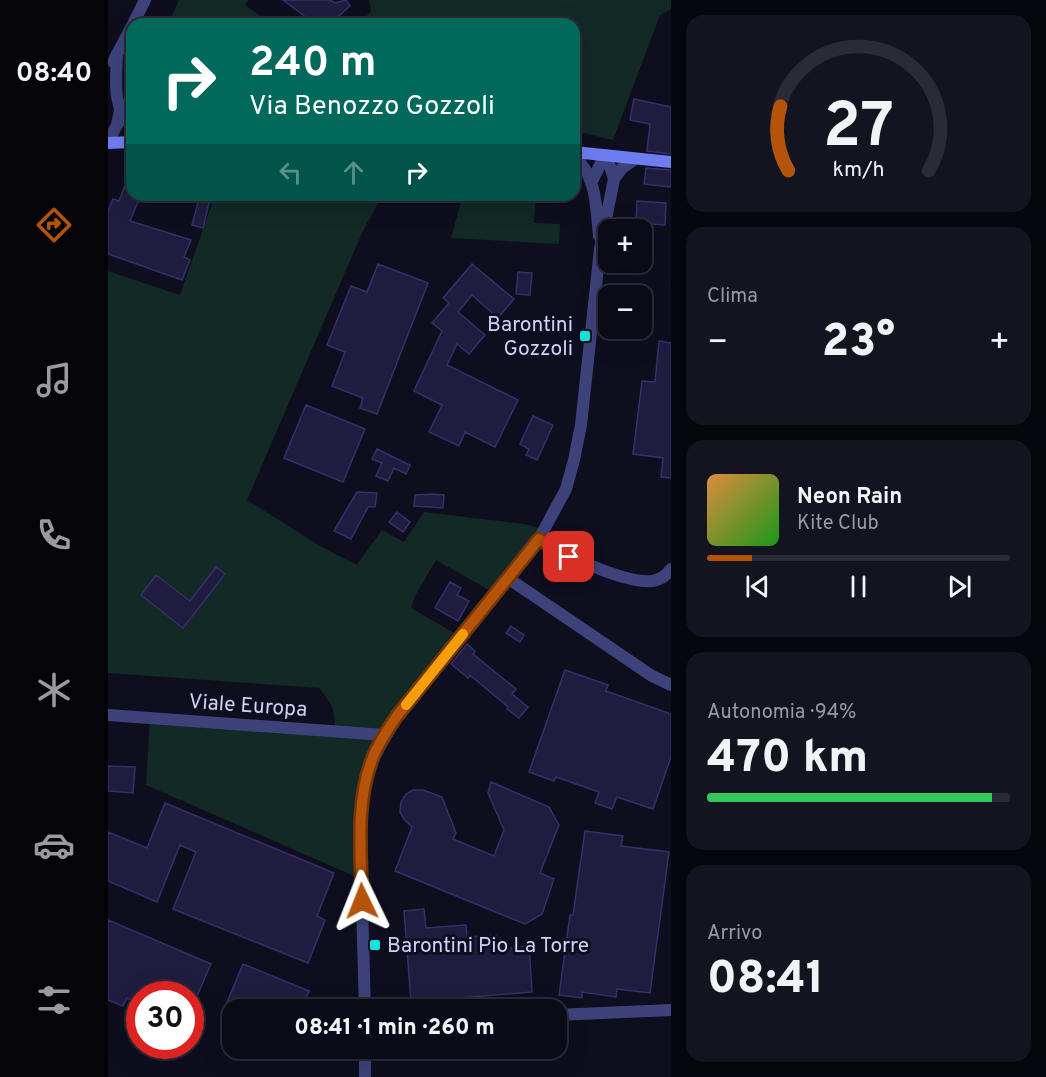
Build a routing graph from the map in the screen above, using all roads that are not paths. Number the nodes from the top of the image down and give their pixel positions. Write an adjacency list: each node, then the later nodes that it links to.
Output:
1 (145, 0): 2 (street)
2 (136, 18)
3 (126, 37): 4 (street)
4 (117, 56): 5 (street); 6 (street)
5 (108, 70)
6 (120, 110): 7 (street); 8 (street)
7 (126, 118)
8 (108, 142): 9 (main road)
9 (126, 142)
10 (580, 154): 11 (main road)
11 (605, 155): 12 (main road); 15 (street); 16 (street)
12 (635, 159): 14 (main road); 15 (street)
13 (580, 162): 16 (street)
14 (671, 162)
15 (614, 179): 17 (street)
16 (592, 181): 18 (street)
17 (606, 219)
18 (598, 232)
19 (598, 268): 20 (street)
20 (539, 539): 21 (street); 22 (street)
21 (671, 569)
22 (508, 579): 23 (street); 25 (street)
23 (671, 685)
24 (108, 715): 25 (street, Viale Europa)
25 (384, 735): 26 (street)
26 (365, 999)
27 (671, 1010): 28 (street)
28 (567, 1015)
29 (365, 1059): 30 (street)
30 (365, 1077)

